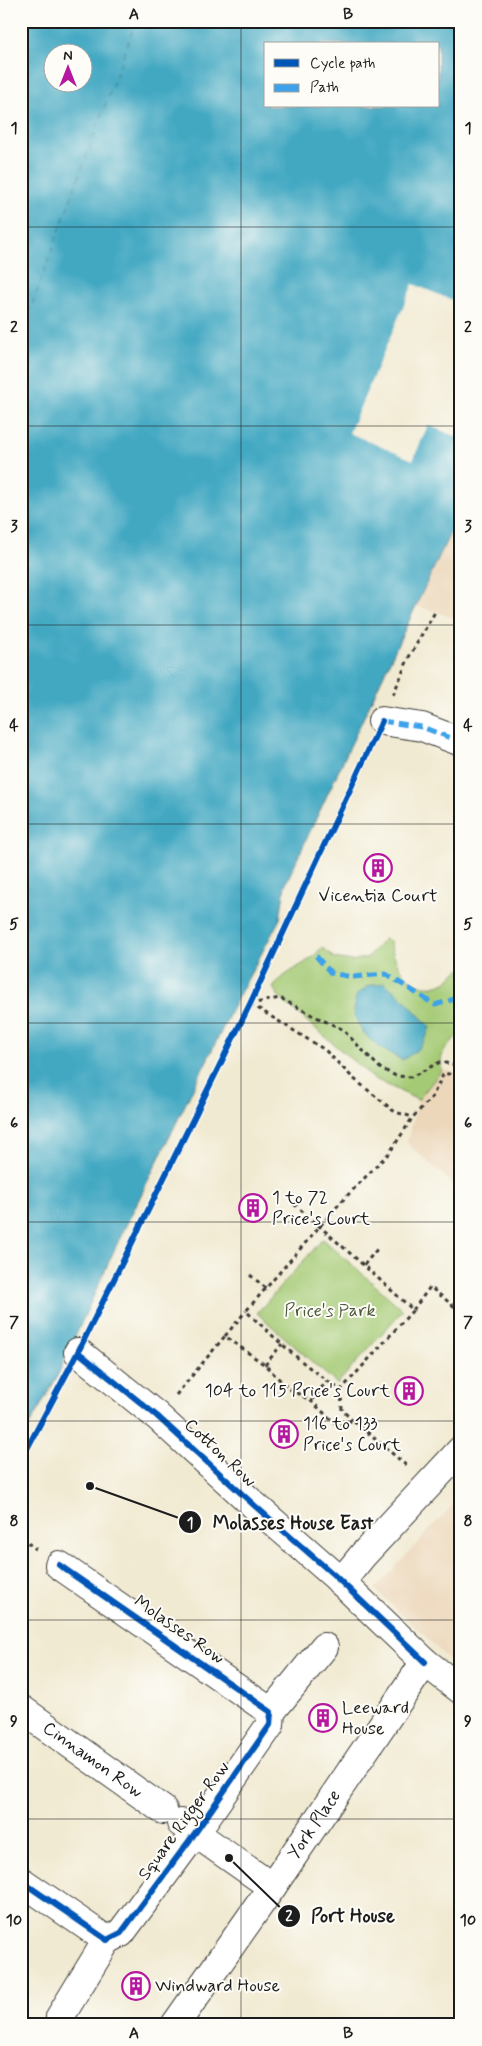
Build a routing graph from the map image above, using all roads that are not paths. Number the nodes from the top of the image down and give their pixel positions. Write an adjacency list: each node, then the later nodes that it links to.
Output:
1 (382, 721): 2 (street)
2 (461, 742)
3 (78, 1352): 6 (street, Cotton Row)
4 (461, 1450): 6 (street)
5 (59, 1565): 11 (street, Molasses Row)
6 (342, 1582): 8 (street, Cotton Row)
7 (324, 1647): 11 (street, Square Rigger Row)
8 (425, 1662): 9 (street); 14 (street, York Place)
9 (461, 1690)
10 (21, 1709): 12 (street, Cinnamon Row)
11 (270, 1719): 12 (street, Square Rigger Row)
12 (179, 1822): 14 (street, Cinnamon Row); 15 (street, Square Rigger Row)
13 (21, 1881): 15 (street)
14 (272, 1887): 17 (street, York Place)
15 (114, 1937): 16 (street, Square Rigger Row)
16 (60, 2017)
17 (176, 2025)

